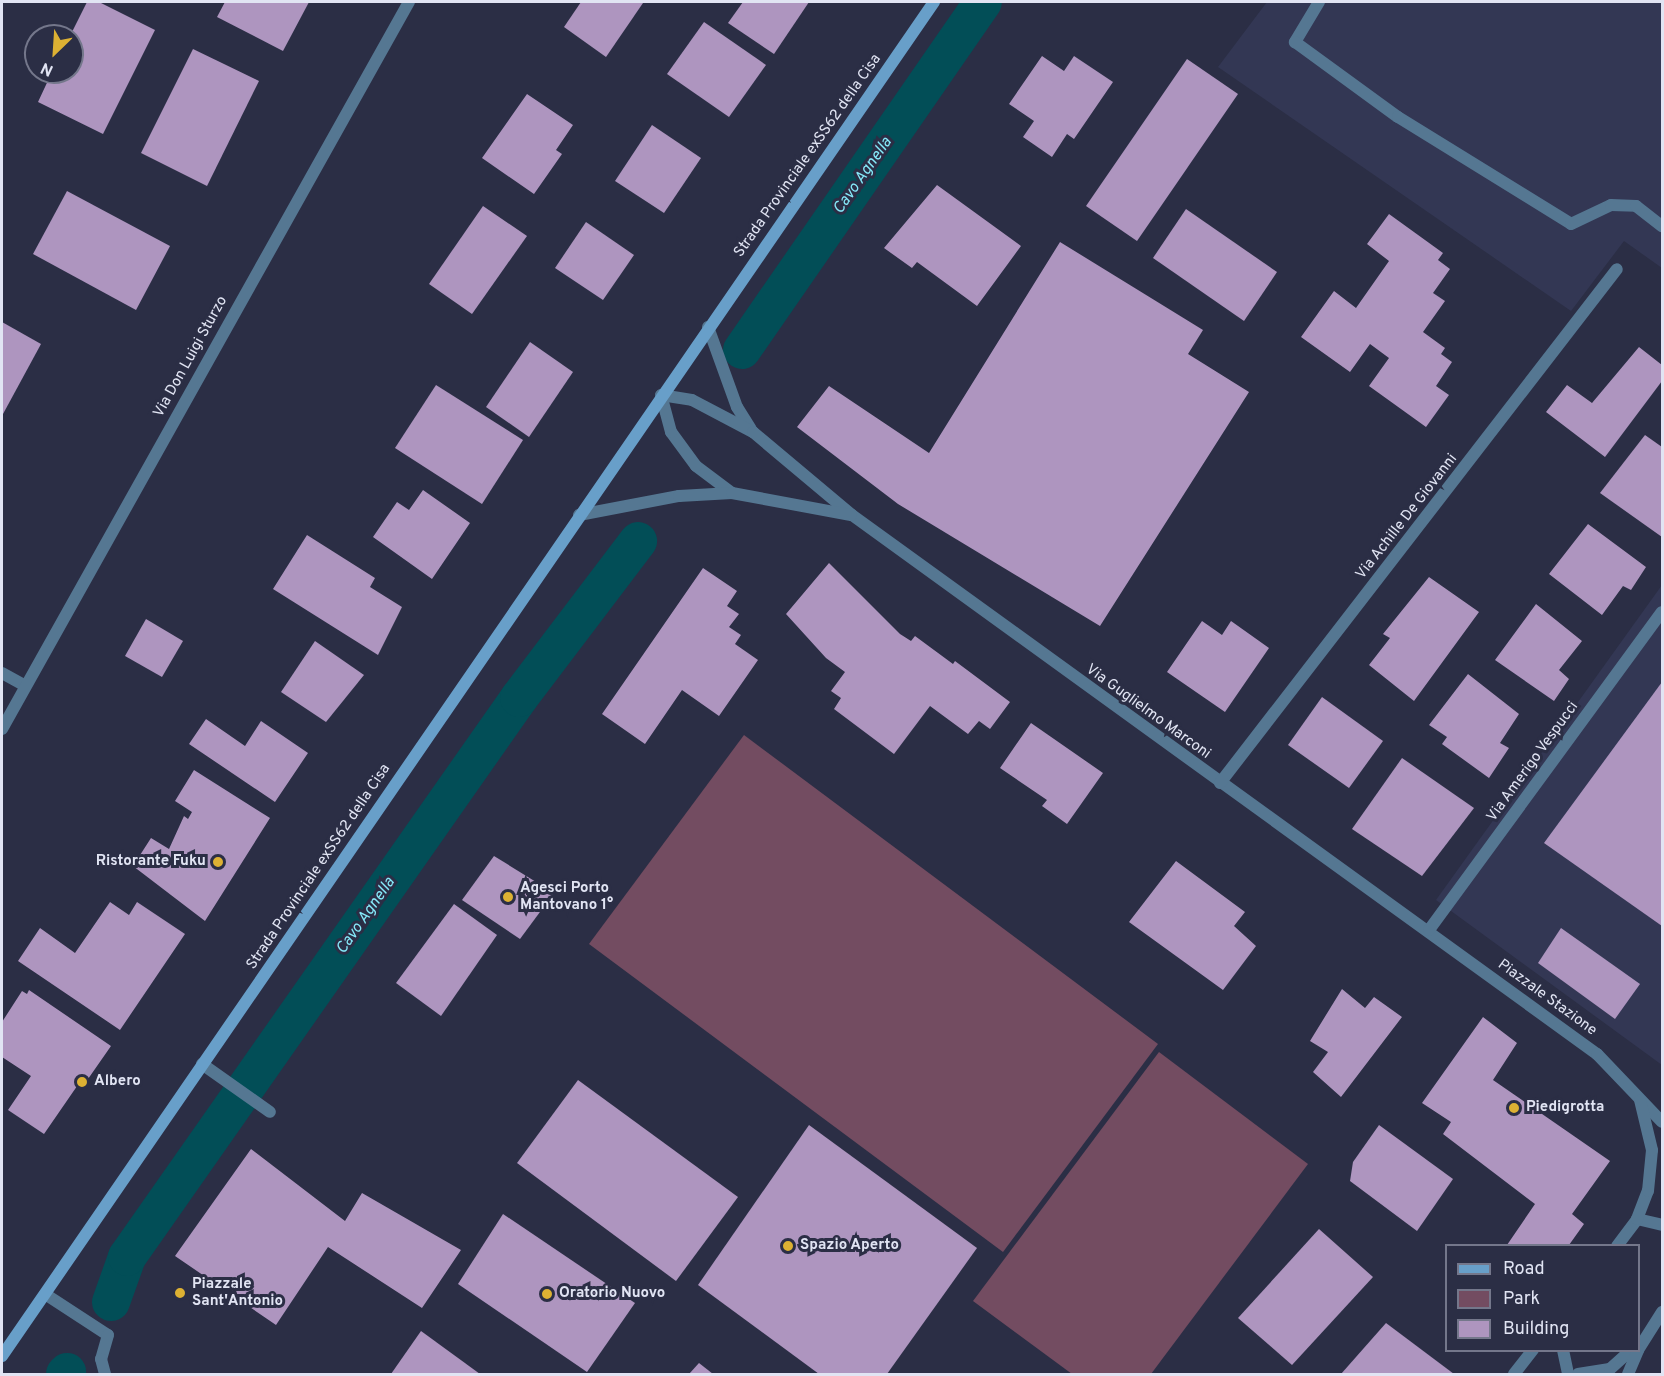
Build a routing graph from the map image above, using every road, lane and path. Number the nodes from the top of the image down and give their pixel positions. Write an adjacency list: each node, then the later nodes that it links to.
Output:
1 (409, 2): 14 (street, Via Don Luigi Sturzo)
2 (934, 2): 6 (street, Strada Provinciale exSS62 della Cisa)
3 (1319, 2): 4 (street)
4 (1662, 226)
5 (1617, 269): 16 (street, Via Achille De Giovanni)
6 (708, 327): 7 (street, Strada Provinciale exSS62 della Cisa); 8 (street, Via Guglielmo Marconi)
7 (661, 394): 8 (street, Via Guglielmo Marconi); 9 (street, Via Guglielmo Marconi); 10 (street, Strada Provinciale exSS62 della Cisa)
8 (753, 432): 11 (street, Via Guglielmo Marconi)
9 (732, 493): 10 (street, Via Guglielmo Marconi); 11 (street, Via Guglielmo Marconi)
10 (579, 515): 18 (street, Strada Provinciale exSS62 della Cisa)
11 (852, 515): 16 (street, Via Guglielmo Marconi)
12 (1662, 612): 17 (street, Via Amerigo Vespucci)
13 (2, 673): 14 (street)
14 (25, 686): 15 (street, Via Don Luigi Sturzo)
15 (2, 729)
16 (1220, 783): 17 (street, Via Guglielmo Marconi)
17 (1429, 930): 19 (street, Piazzale Stazione)
18 (202, 1064): 20 (street); 27 (street, Strada Provinciale exSS62 della Cisa)
19 (1640, 1099): 21 (street, Piazzale Stazione); 23 (street)
20 (270, 1112)
21 (1662, 1122)
22 (1662, 1160): 23 (street)
23 (1650, 1167): 24 (street)
24 (1637, 1219): 25 (street); 26 (street)
25 (1662, 1225)
26 (1618, 1244)
27 (45, 1294): 34 (street, Strada Provinciale exSS62 della Cisa); 35 (street)
28 (1662, 1312): 29 (street)
29 (1641, 1340)
30 (1531, 1352): 36 (street)
31 (1563, 1352): 37 (street)
32 (1629, 1352): 38 (street)
33 (1637, 1352): 39 (street)
34 (2, 1356)
35 (105, 1374)
36 (1514, 1374)
37 (1568, 1374)
38 (1578, 1374)
39 (1628, 1374)

